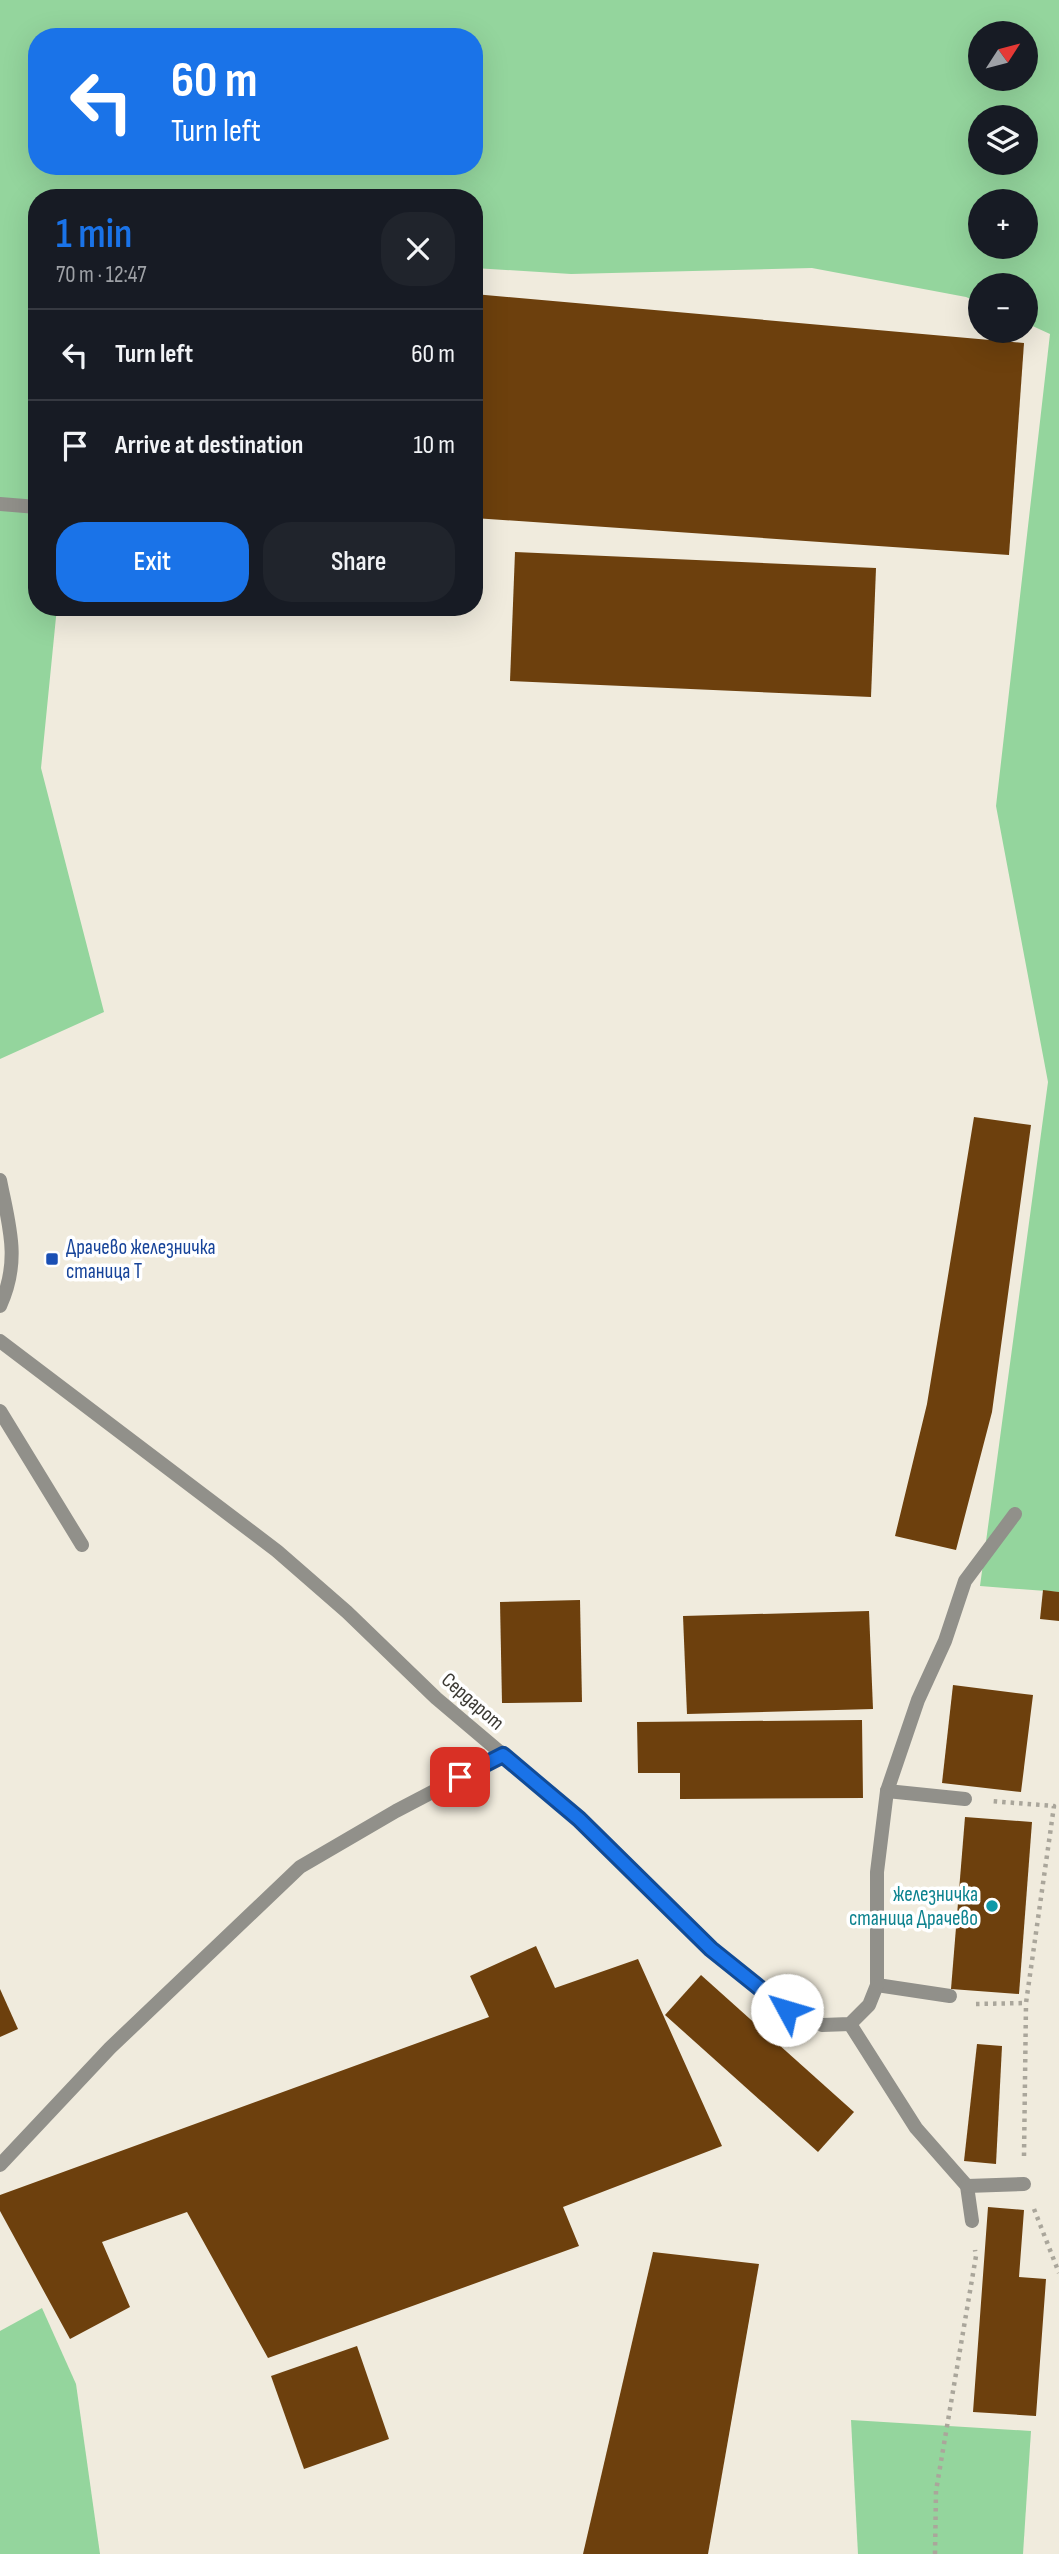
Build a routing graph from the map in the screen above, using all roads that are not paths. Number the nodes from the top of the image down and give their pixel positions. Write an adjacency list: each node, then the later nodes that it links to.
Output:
1 (0, 504): 2 (street)
2 (28, 506)
3 (0, 1180): 4 (street)
4 (0, 1306)
5 (0, 1341): 9 (street, Сердарот)
6 (0, 1411): 8 (street)
7 (1014, 1514): 10 (street)
8 (82, 1545)
9 (503, 1755): 14 (street, Сердарот); 15 (street)
10 (887, 1791): 11 (street); 12 (street)
11 (965, 1798)
12 (877, 1985): 13 (street); 14 (street)
13 (950, 1996)
14 (850, 2024): 17 (street)
15 (3, 2159)
16 (1024, 2184): 17 (street)
17 (967, 2186): 18 (street)
18 (972, 2221)

